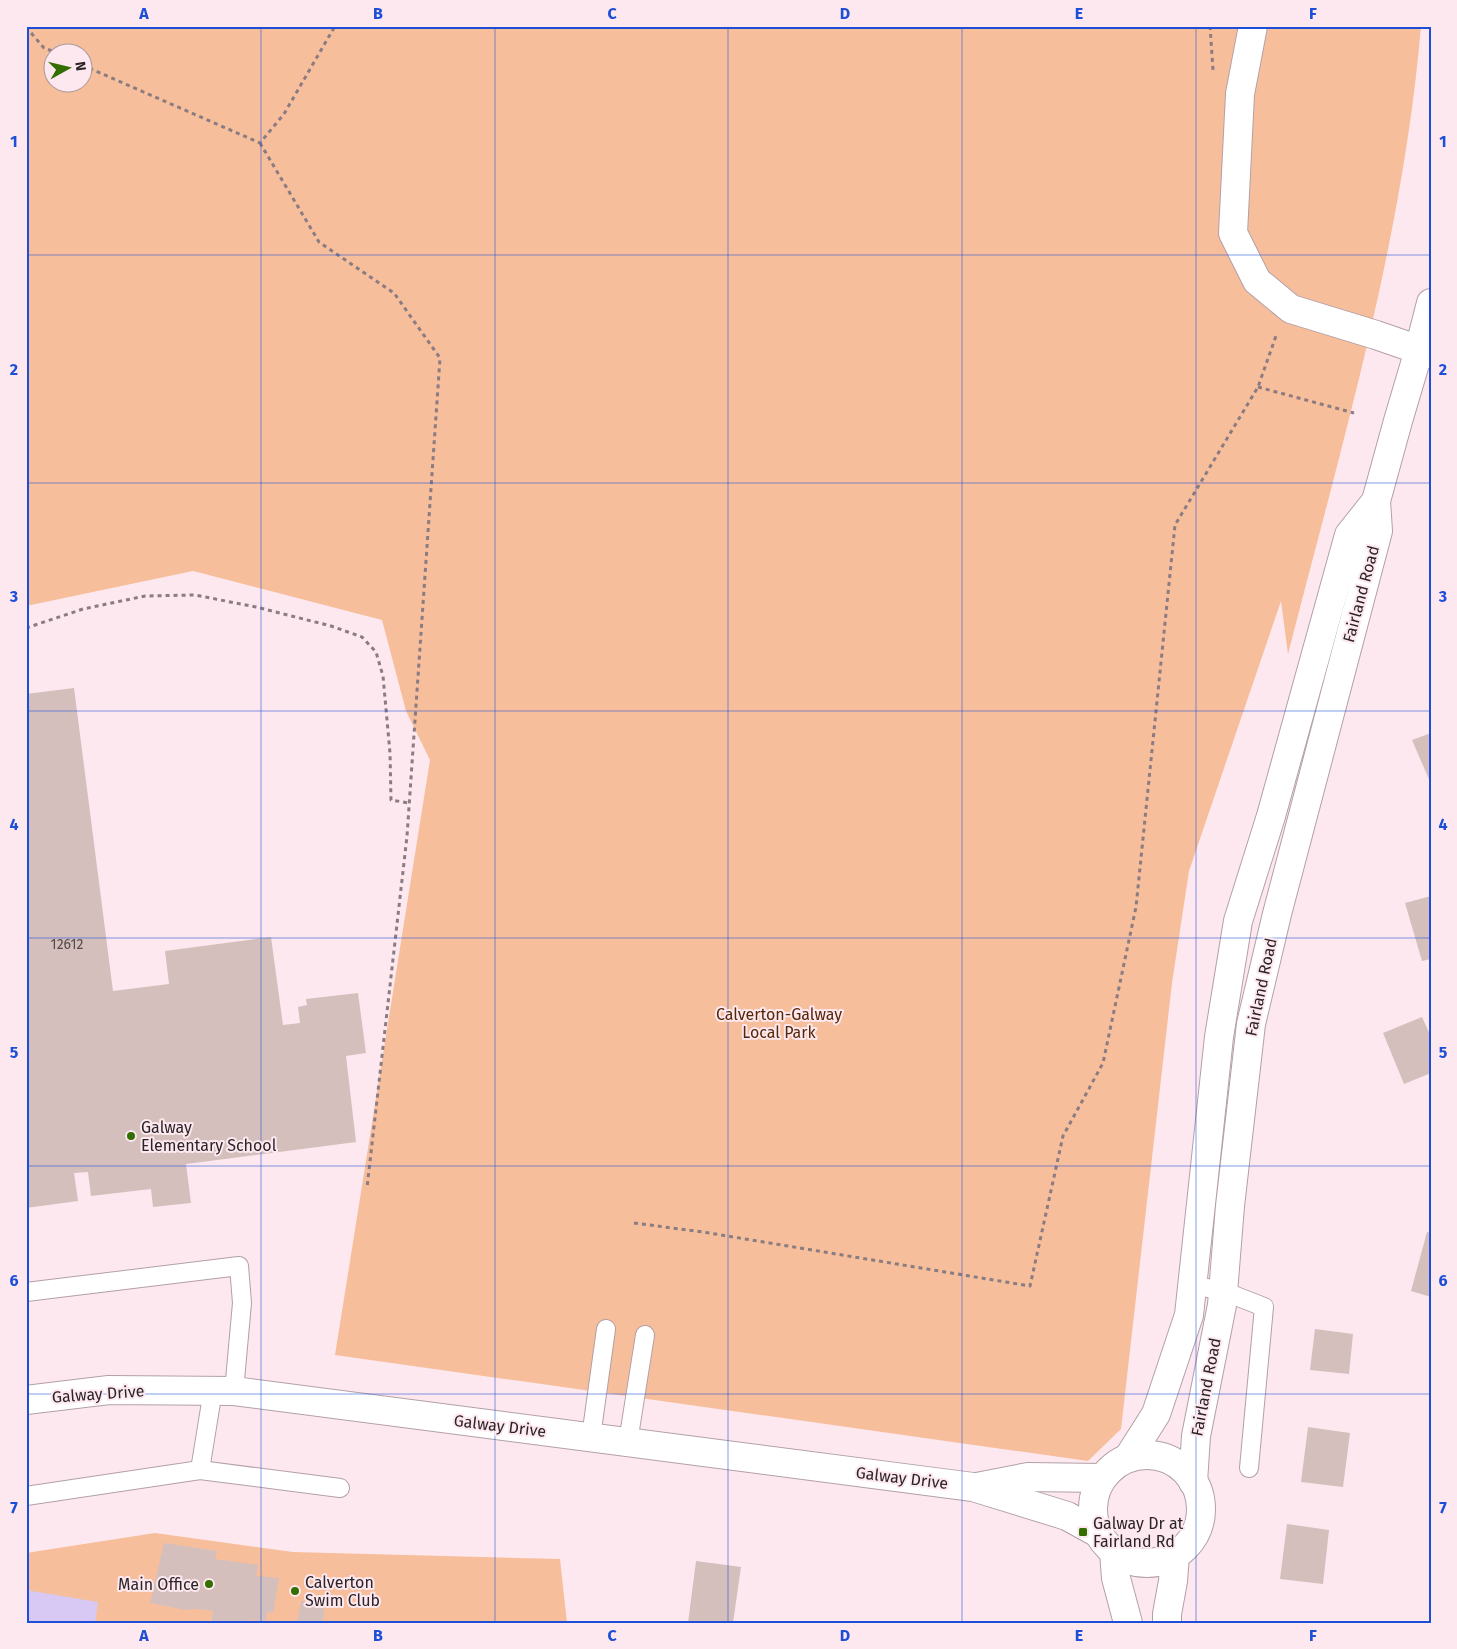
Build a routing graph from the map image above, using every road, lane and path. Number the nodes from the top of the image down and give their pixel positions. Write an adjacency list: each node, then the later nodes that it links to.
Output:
1 (335, 26): 6 (path)
2 (1253, 26): 8 (main road)
3 (26, 27): 4 (path)
4 (42, 46)
5 (92, 69): 6 (path)
6 (260, 143): 14 (path)
7 (1431, 303): 9 (main road, Fairland Road)
8 (1288, 307): 9 (main road); 10 (path)
9 (1425, 352): 12 (main road, Fairland Road)
10 (1258, 386): 11 (path); 16 (path)
11 (1354, 413)
12 (1376, 501): 17 (main road, Fairland Road); 18 (main road, Fairland Road)
13 (26, 628): 14 (path)
14 (409, 803): 15 (path)
15 (367, 1188)
16 (634, 1223)
17 (1192, 1286): 18 (lane); 26 (main road, Fairland Road)
18 (1223, 1291): 27 (lane); 30 (main road, Fairland Road)
19 (26, 1292): 22 (lane)
20 (606, 1329): 24 (lane)
21 (644, 1335): 25 (lane)
22 (223, 1391): 23 (main road, Galway Drive); 24 (main road, Galway Drive); 28 (lane)
23 (26, 1400)
24 (591, 1438): 25 (main road, Galway Drive)
25 (628, 1442): 32 (main road, Galway Drive)
26 (1128, 1458): 29 (main road); 30 (main road)
27 (1249, 1468)
28 (200, 1470): 31 (lane); 33 (lane)
29 (1102, 1478): 32 (main road, Galway Drive); 34 (main road)
30 (1193, 1482): 35 (main road)
31 (340, 1488)
32 (973, 1488): 34 (main road, Galway Drive)
33 (26, 1496)
34 (1106, 1542): 35 (main road); 36 (main road)
35 (1175, 1555): 37 (main road)
36 (1128, 1623)
37 (1167, 1623)

